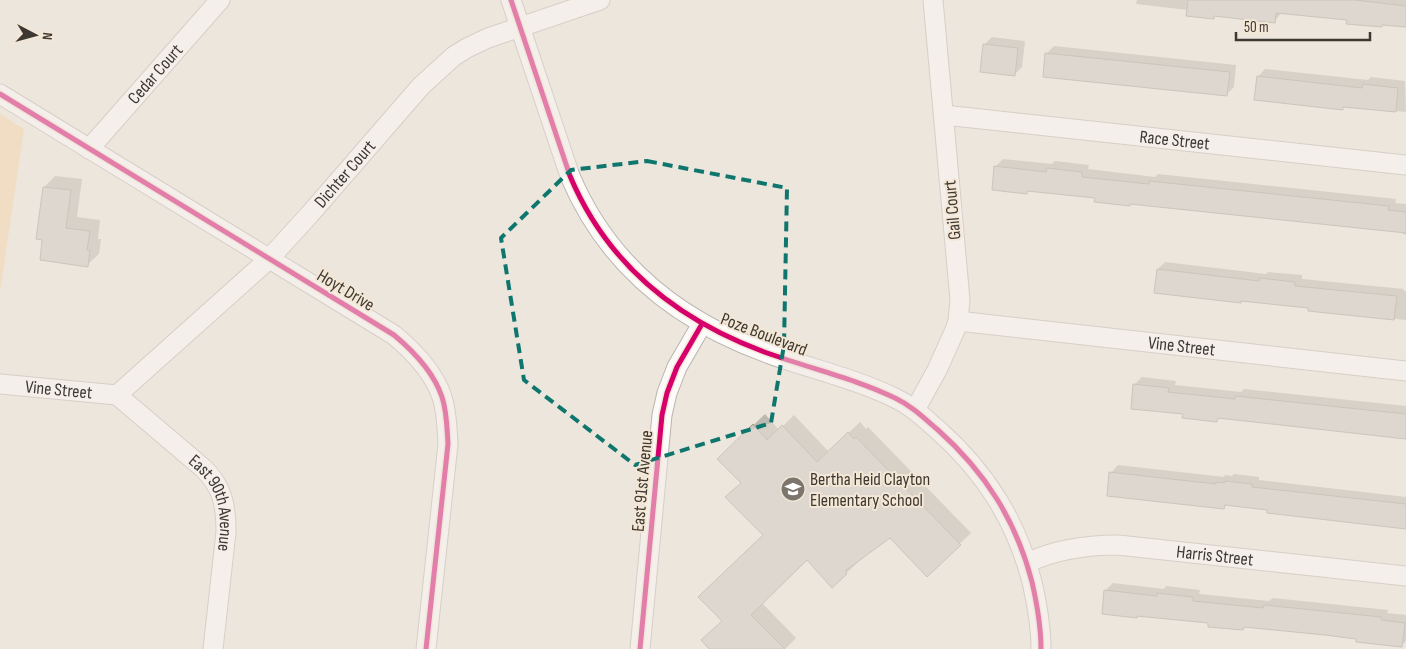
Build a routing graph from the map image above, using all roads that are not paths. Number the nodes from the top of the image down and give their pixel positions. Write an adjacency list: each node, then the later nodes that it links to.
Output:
1 (220, 0): 8 (street, Cedar Court)
2 (511, 0): 5 (street, Poze Boulevard)
3 (600, 0): 5 (street, Dichter Court)
4 (933, 0): 7 (street, Gail Court)
5 (520, 28): 10 (street, Dichter Court); 12 (street, Poze Boulevard)
6 (0, 94): 8 (street, Hoyt Drive)
7 (944, 114): 9 (street, Race Street); 11 (street, Gail Court)
8 (89, 148): 10 (street, Hoyt Drive)
9 (1406, 165)
10 (269, 259): 15 (street, Dichter Court); 20 (street, Hoyt Drive)
11 (958, 321): 13 (street, Vine Street); 16 (street, Gail Court)
12 (702, 324): 16 (street, Poze Boulevard); 21 (street, East 91st Avenue)
13 (1406, 371)
14 (0, 384): 15 (street, Vine Street)
15 (116, 395): 19 (street, East 90th Avenue)
16 (915, 410): 17 (street, Poze Boulevard)
17 (1027, 563): 18 (street, Harris Street); 22 (street, Poze Boulevard)
18 (1406, 576)
19 (213, 649)
20 (426, 649)
21 (640, 649)
22 (1041, 649)

